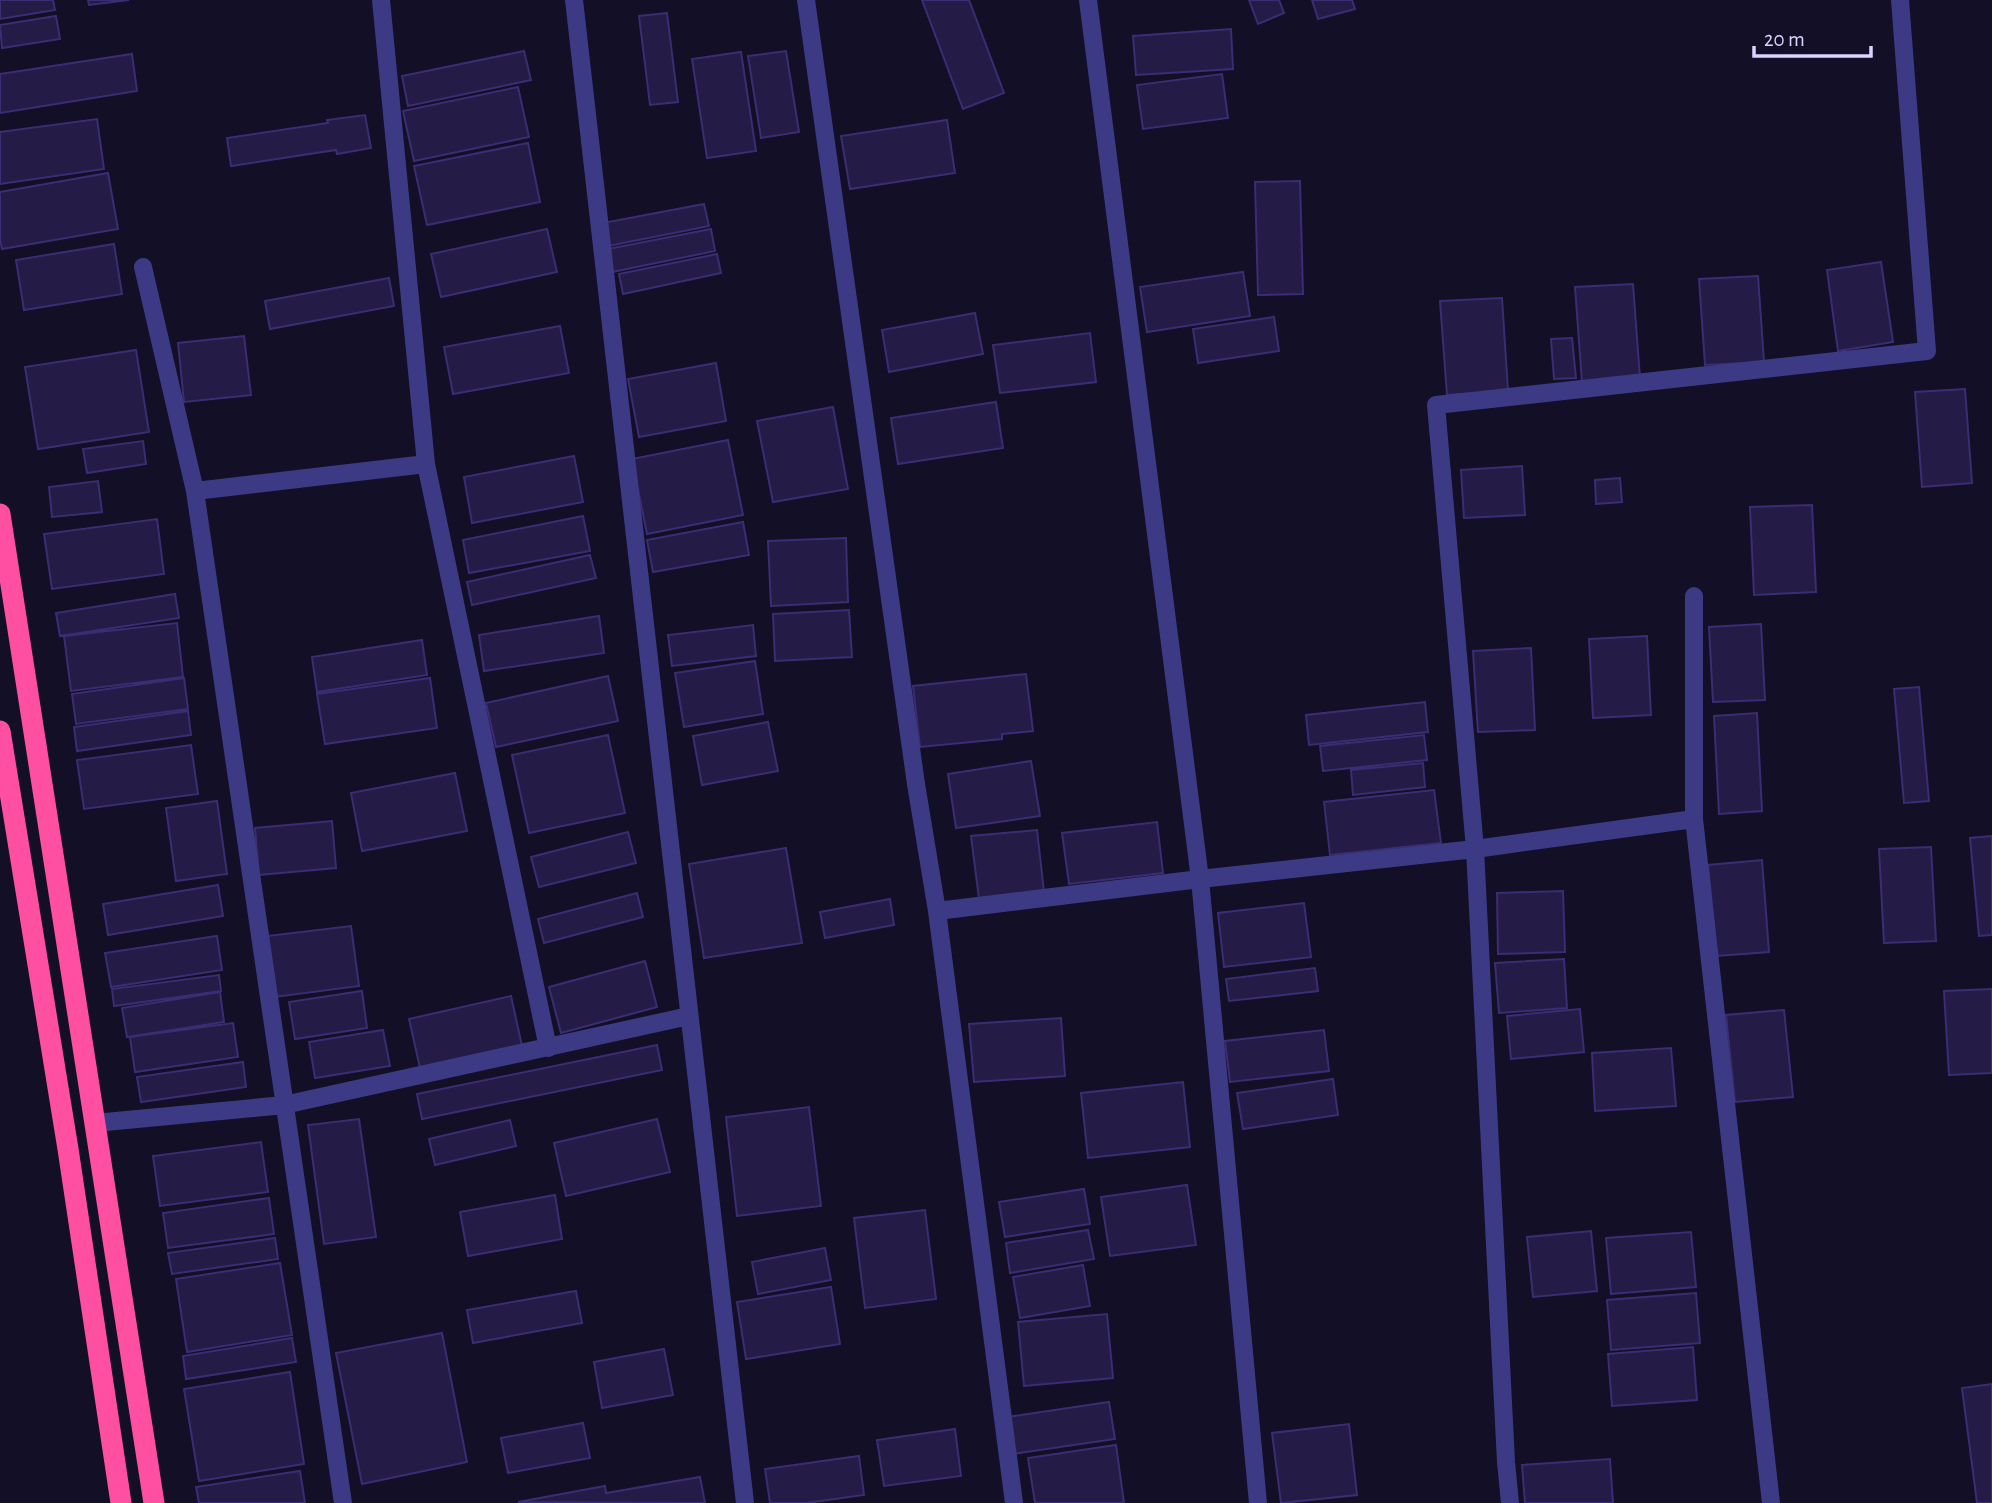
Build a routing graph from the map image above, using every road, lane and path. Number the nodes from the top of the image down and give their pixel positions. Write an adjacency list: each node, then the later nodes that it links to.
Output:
1 (381, 0): 7 (street)
2 (574, 0): 16 (street)
3 (806, 0): 15 (street)
4 (1088, 0): 14 (street)
5 (1900, 0): 13 (street)
6 (143, 267): 8 (street)
7 (426, 464): 8 (street); 17 (street)
8 (195, 491): 18 (street)
9 (0, 514): 19 (highway)
10 (1695, 596): 12 (street)
11 (0, 731): 20 (highway)
12 (1694, 819): 13 (street); 27 (street)
13 (1475, 849): 14 (street); 26 (street)
14 (1200, 879): 15 (street); 25 (street)
15 (937, 911): 24 (street)
16 (689, 1016): 17 (street); 23 (street)
17 (548, 1048): 18 (street)
18 (284, 1105): 19 (street); 22 (street)
19 (95, 1123): 21 (highway)
20 (121, 1503)
21 (154, 1503)
22 (343, 1503)
23 (745, 1503)
24 (1014, 1503)
25 (1258, 1503)
26 (1510, 1503)
27 (1770, 1503)

